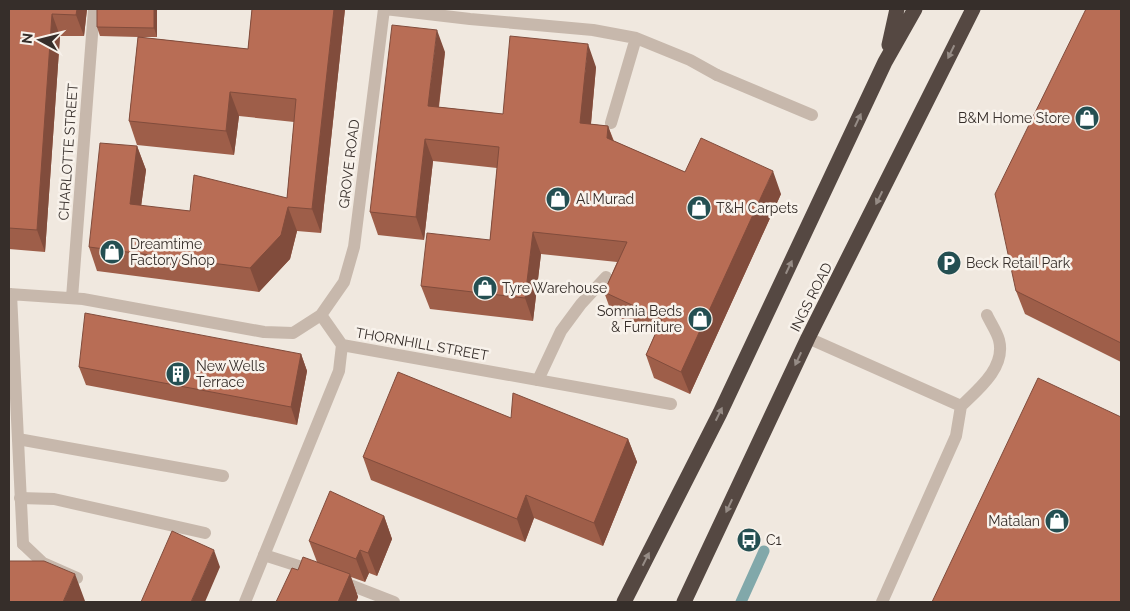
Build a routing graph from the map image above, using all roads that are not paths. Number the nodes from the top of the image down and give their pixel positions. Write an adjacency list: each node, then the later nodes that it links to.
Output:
1 (94, 9): 12 (street, CHARLOTTE STREET)
2 (385, 9): 6 (street); 13 (street, GROVE ROAD)
3 (897, 9): 7 (highway)
4 (915, 9): 7 (highway)
5 (973, 9): 15 (highway, INGS ROAD, one-way to 15)
6 (636, 38): 8 (street); 9 (street)
7 (885, 62): 28 (highway, one-way to 7)
8 (812, 115)
9 (611, 123)
10 (606, 278): 17 (street)
11 (10, 294): 12 (street); 20 (street)
12 (72, 298): 13 (street)
13 (321, 315): 16 (street, THORNHILL STREET)
14 (986, 315): 19 (street)
15 (808, 338): 19 (street); 29 (highway, INGS ROAD, one-way to 29)
16 (342, 345): 17 (street, THORNHILL STREET); 24 (street)
17 (538, 380): 18 (street, THORNHILL STREET)
18 (672, 404)
19 (961, 406): 30 (street)
20 (18, 439): 21 (street); 22 (street)
21 (222, 476)
22 (20, 498): 23 (street); 25 (street)
23 (205, 533)
24 (264, 555): 26 (street); 27 (street)
25 (77, 578)
26 (245, 602)
27 (394, 602)
28 (624, 602)
29 (684, 602)
30 (882, 602)

